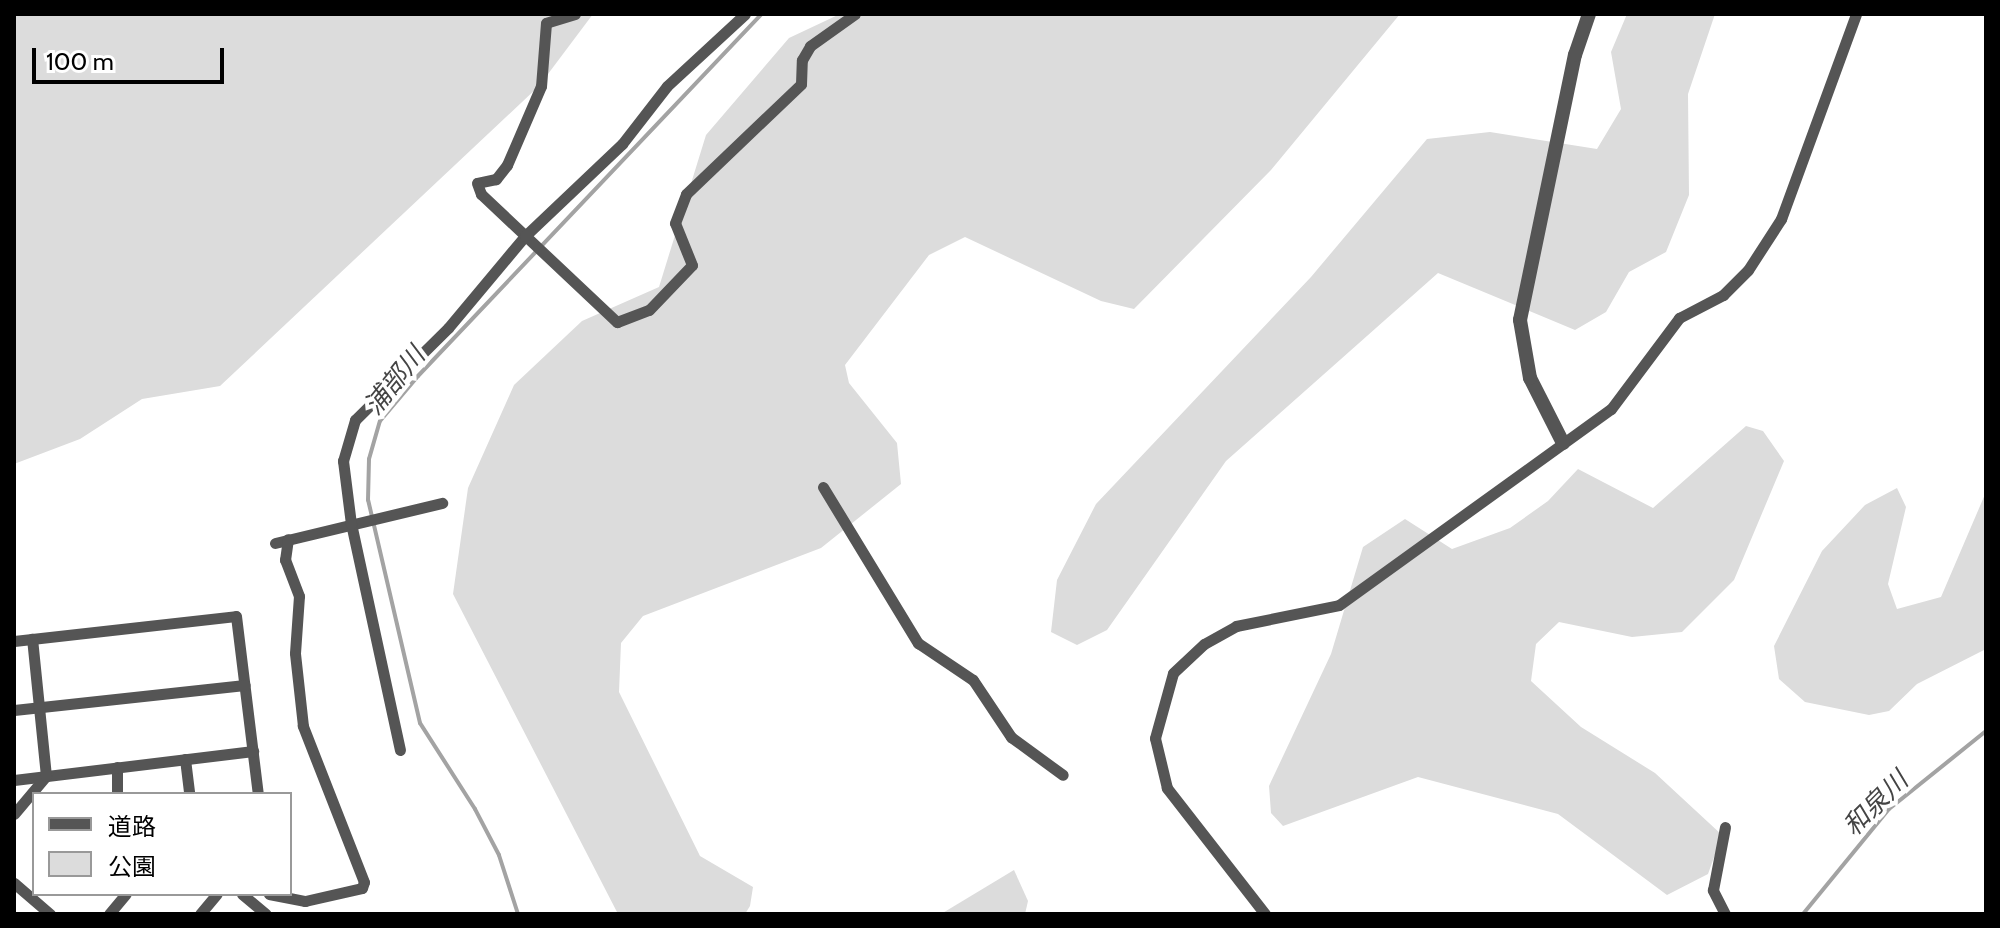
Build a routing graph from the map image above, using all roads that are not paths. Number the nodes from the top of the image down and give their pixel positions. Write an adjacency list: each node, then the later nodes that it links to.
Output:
1 (575, 14): 6 (street)
2 (745, 14): 6 (street)
3 (855, 14): 6 (street)
4 (1589, 14): 7 (street)
5 (1856, 14): 7 (street)
6 (525, 236): 10 (street)
7 (1563, 443): 42 (street)
8 (823, 487): 22 (street)
9 (442, 503): 10 (street)
10 (351, 524): 11 (street); 18 (street)
11 (288, 539): 12 (street); 37 (street)
12 (275, 543)
13 (32, 639): 14 (street); 15 (street); 16 (street)
14 (14, 641)
15 (245, 685): 16 (street); 19 (street)
16 (39, 707): 17 (street); 23 (street)
17 (14, 710)
18 (400, 750)
19 (253, 751): 20 (street); 28 (street)
20 (185, 759): 21 (street); 27 (street)
21 (117, 767): 23 (street); 26 (street)
22 (1063, 775)
23 (46, 776): 24 (street); 25 (street)
24 (14, 780)
25 (33, 792)
26 (117, 792)
27 (189, 792)
28 (258, 792)
29 (32, 793): 30 (street)
30 (14, 814)
31 (1725, 827): 43 (street)
32 (14, 883): 33 (street)
33 (32, 896): 38 (street)
34 (124, 896): 39 (street)
35 (215, 896): 40 (street)
36 (244, 896): 41 (street)
37 (279, 896)
38 (50, 914)
39 (109, 914)
40 (200, 914)
41 (266, 914)
42 (1265, 914)
43 (1725, 914)

